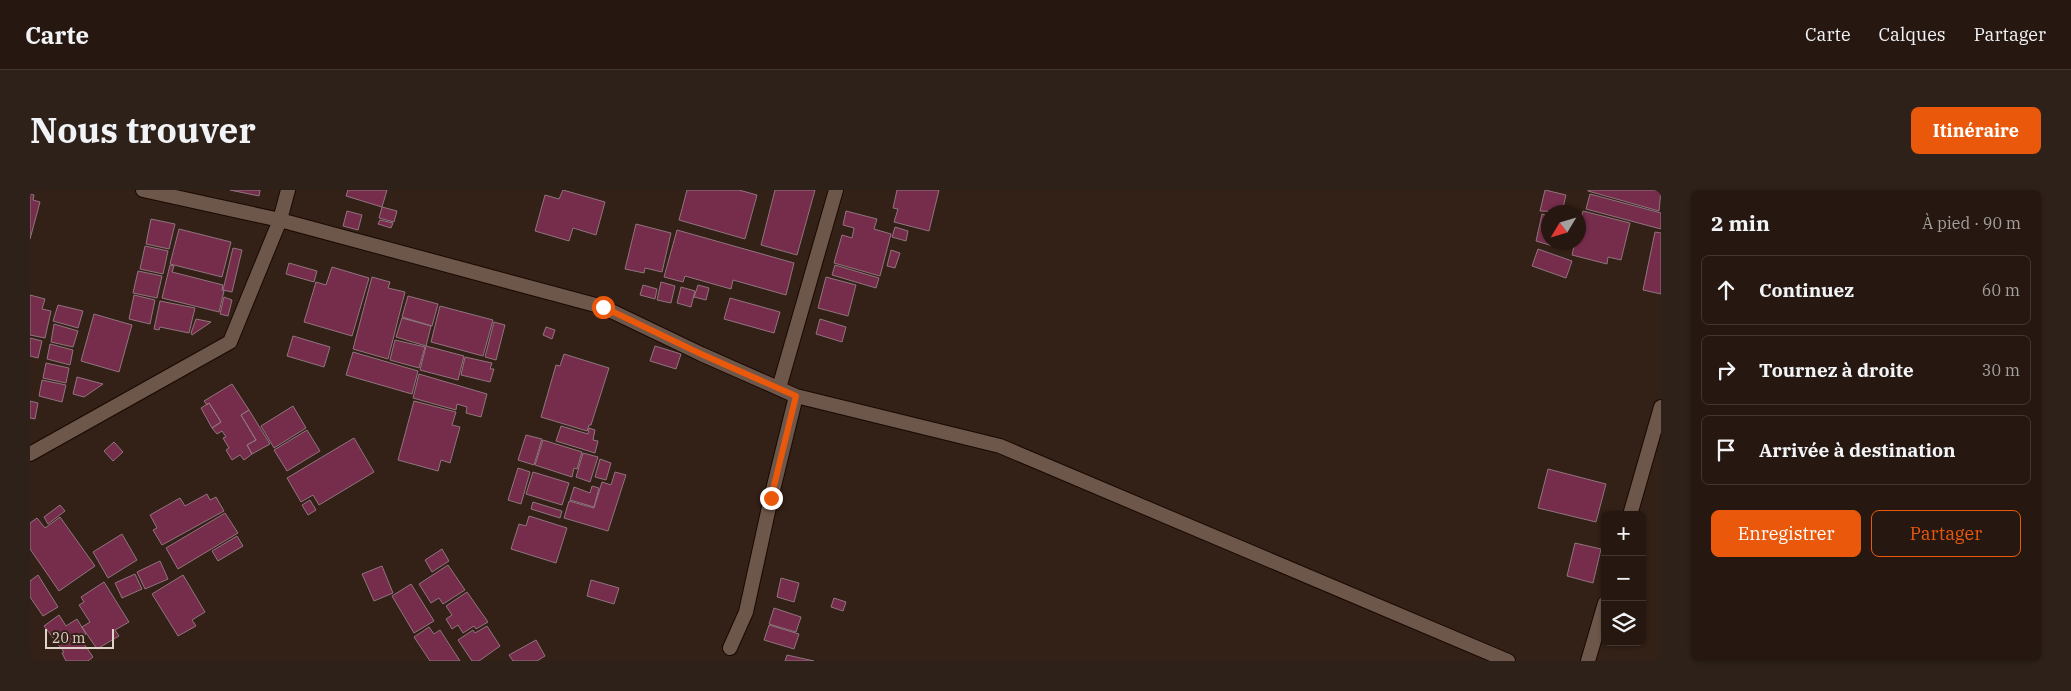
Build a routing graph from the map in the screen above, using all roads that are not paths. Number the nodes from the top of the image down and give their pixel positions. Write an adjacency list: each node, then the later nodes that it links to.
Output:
1 (142, 190): 4 (street)
2 (288, 190): 4 (street)
3 (836, 190): 5 (street)
4 (280, 220): 5 (street); 8 (street)
5 (779, 388): 6 (street)
6 (796, 396): 11 (street); 12 (street)
7 (1661, 407): 9 (street)
8 (30, 454)
9 (1631, 511)
10 (1601, 617): 13 (street)
11 (730, 648)
12 (1508, 661)
13 (1588, 661)

